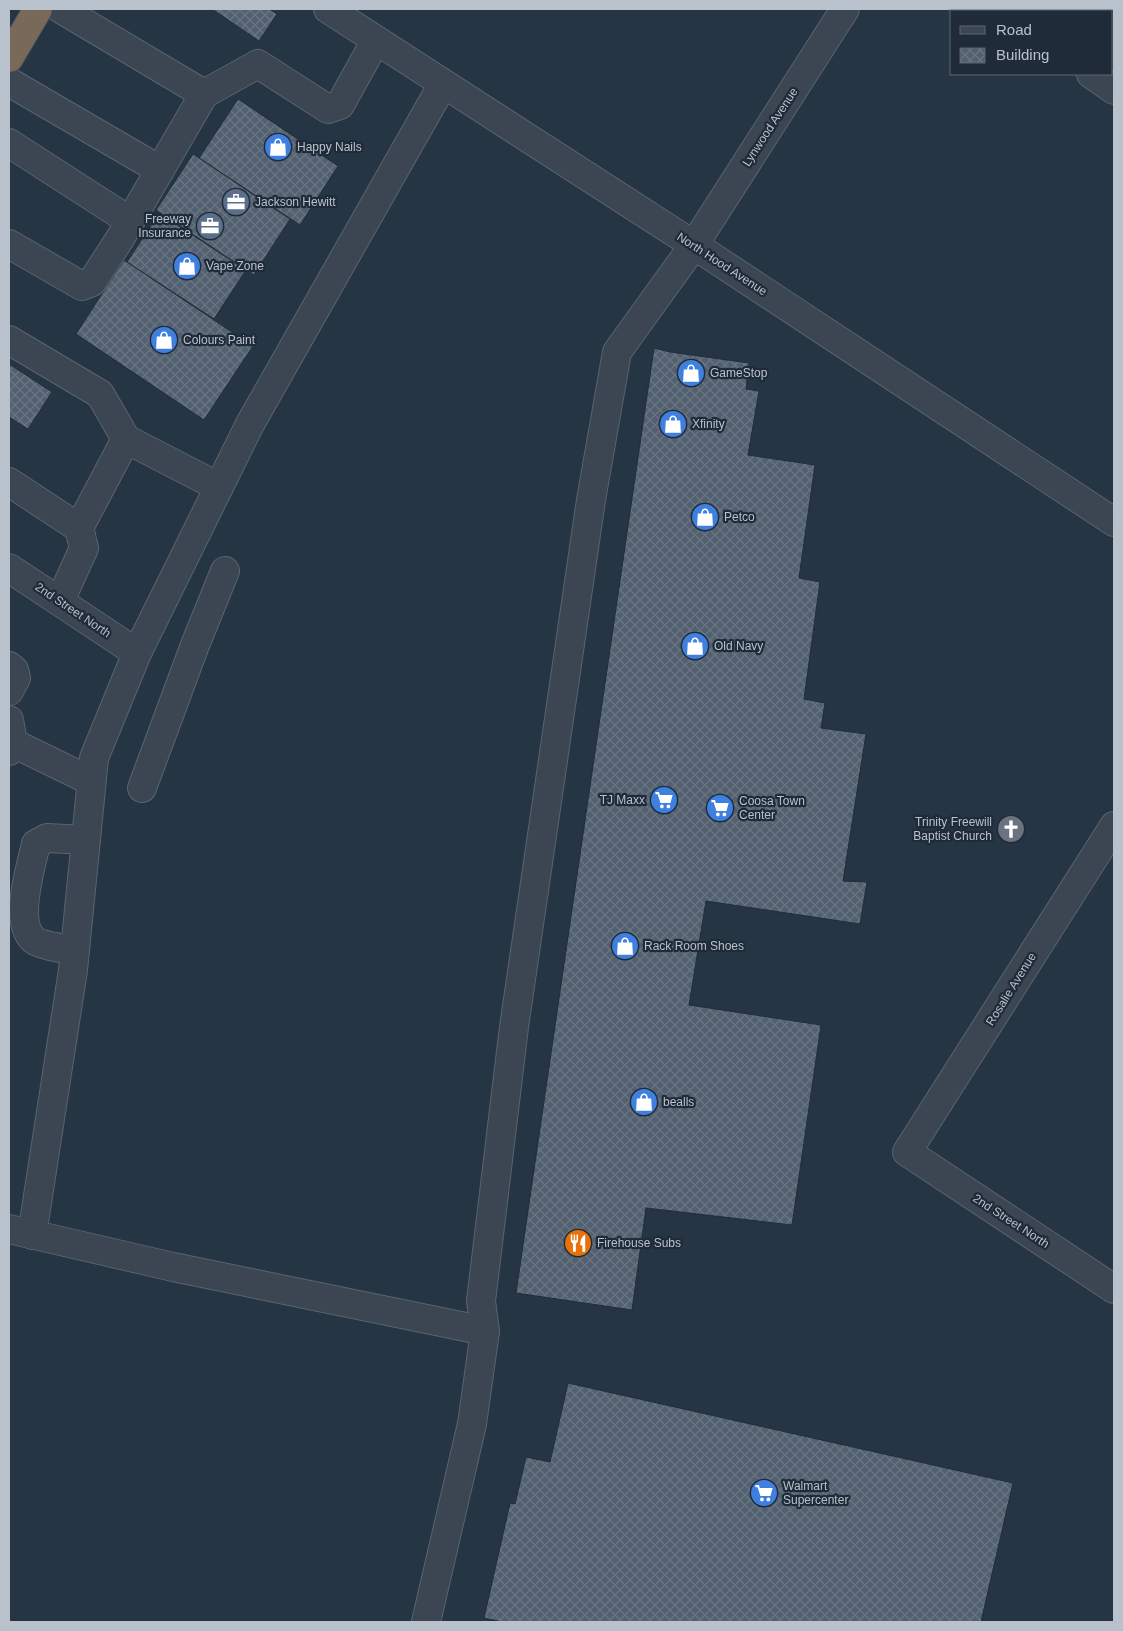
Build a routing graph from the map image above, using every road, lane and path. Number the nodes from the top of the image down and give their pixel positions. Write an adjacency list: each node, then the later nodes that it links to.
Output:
1 (38, 9): 6 (highway)
2 (60, 9): 11 (street)
3 (328, 9): 5 (street, North Hood Avenue)
4 (845, 9): 16 (street, Lynwood Avenue)
5 (376, 40): 9 (street, North Hood Avenue); 11 (street)
6 (9, 58)
7 (1092, 75): 10 (street)
8 (9, 82): 13 (street)
9 (443, 84): 16 (street, North Hood Avenue); 20 (street)
10 (1114, 90)
11 (204, 94): 13 (street)
12 (9, 143): 14 (street)
13 (160, 170): 14 (street)
14 (130, 221): 15 (street)
15 (9, 244)
16 (694, 245): 21 (street, North Hood Avenue); 36 (street, Lynwood Avenue)
17 (9, 340): 18 (street)
18 (126, 439): 20 (street); 22 (street)
19 (9, 482): 22 (street)
20 (219, 487): 26 (street)
21 (1114, 522)
22 (79, 528): 25 (street)
23 (9, 568): 25 (street, 2nd Street North)
24 (226, 571): 29 (street)
25 (60, 601): 26 (street, 2nd Street North)
26 (137, 653): 28 (street)
27 (10, 738): 28 (street)
28 (91, 781): 31 (street)
29 (142, 788)
30 (1114, 826): 33 (street, Rosalie Avenue)
31 (86, 840): 32 (street); 32 (street)
32 (75, 951): 34 (street)
33 (907, 1152): 35 (street, 2nd Street North)
34 (20, 1232): 36 (street)
35 (1114, 1289)
36 (485, 1331): 37 (street, Lynwood Avenue)
37 (426, 1622)

